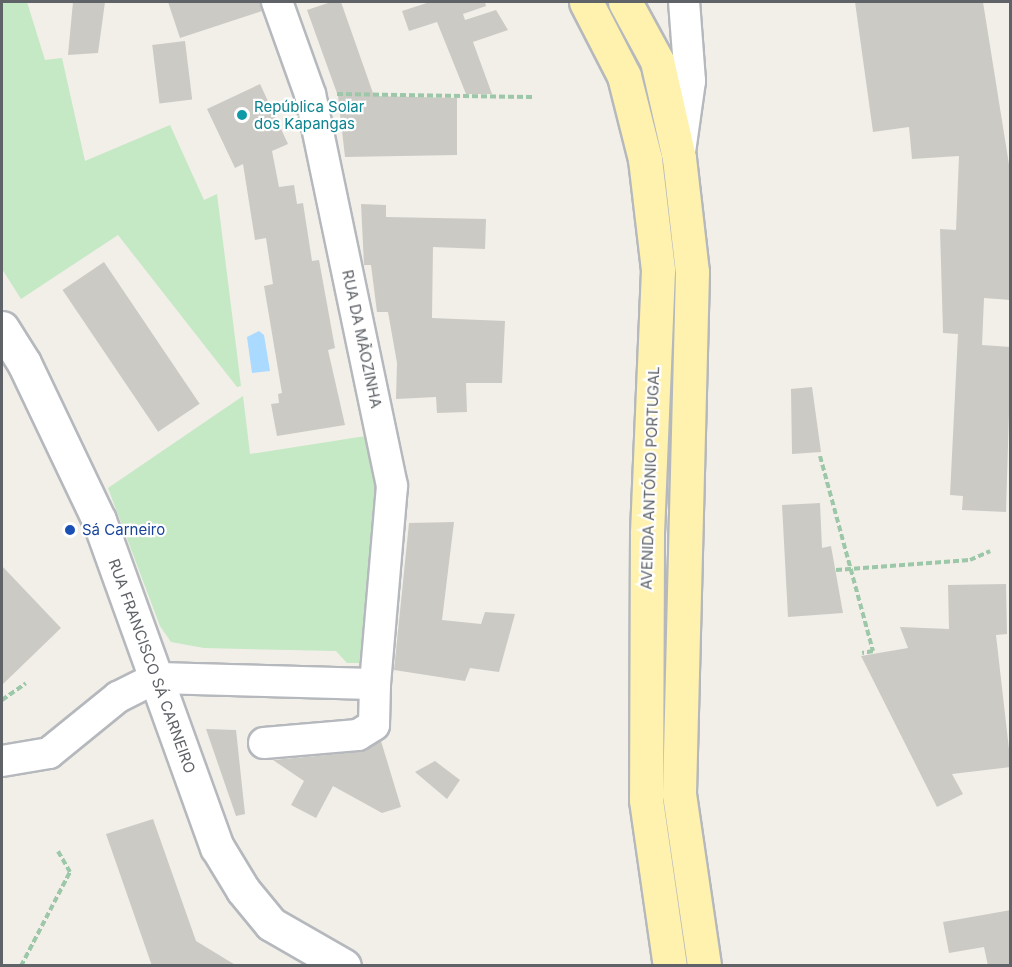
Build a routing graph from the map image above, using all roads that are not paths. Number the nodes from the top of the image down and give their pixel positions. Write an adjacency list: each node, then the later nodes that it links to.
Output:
1 (277, 2): 8 (street, RUA DA MÃOZINHA)
2 (586, 2): 12 (main road, AVENIDA ANTÓNIO PORTUGAL)
3 (625, 2): 5 (main road)
4 (684, 2): 5 (street)
5 (679, 158): 13 (main road)
6 (2, 328): 7 (street, RUA FRANCISCO SÁ CARNEIRO)
7 (156, 678): 8 (street); 10 (street); 11 (street, RUA FRANCISCO SÁ CARNEIRO)
8 (375, 684): 9 (street, RUA DA MÃOZINHA)
9 (264, 743)
10 (3, 762)
11 (344, 966)
12 (670, 966)
13 (704, 966)

